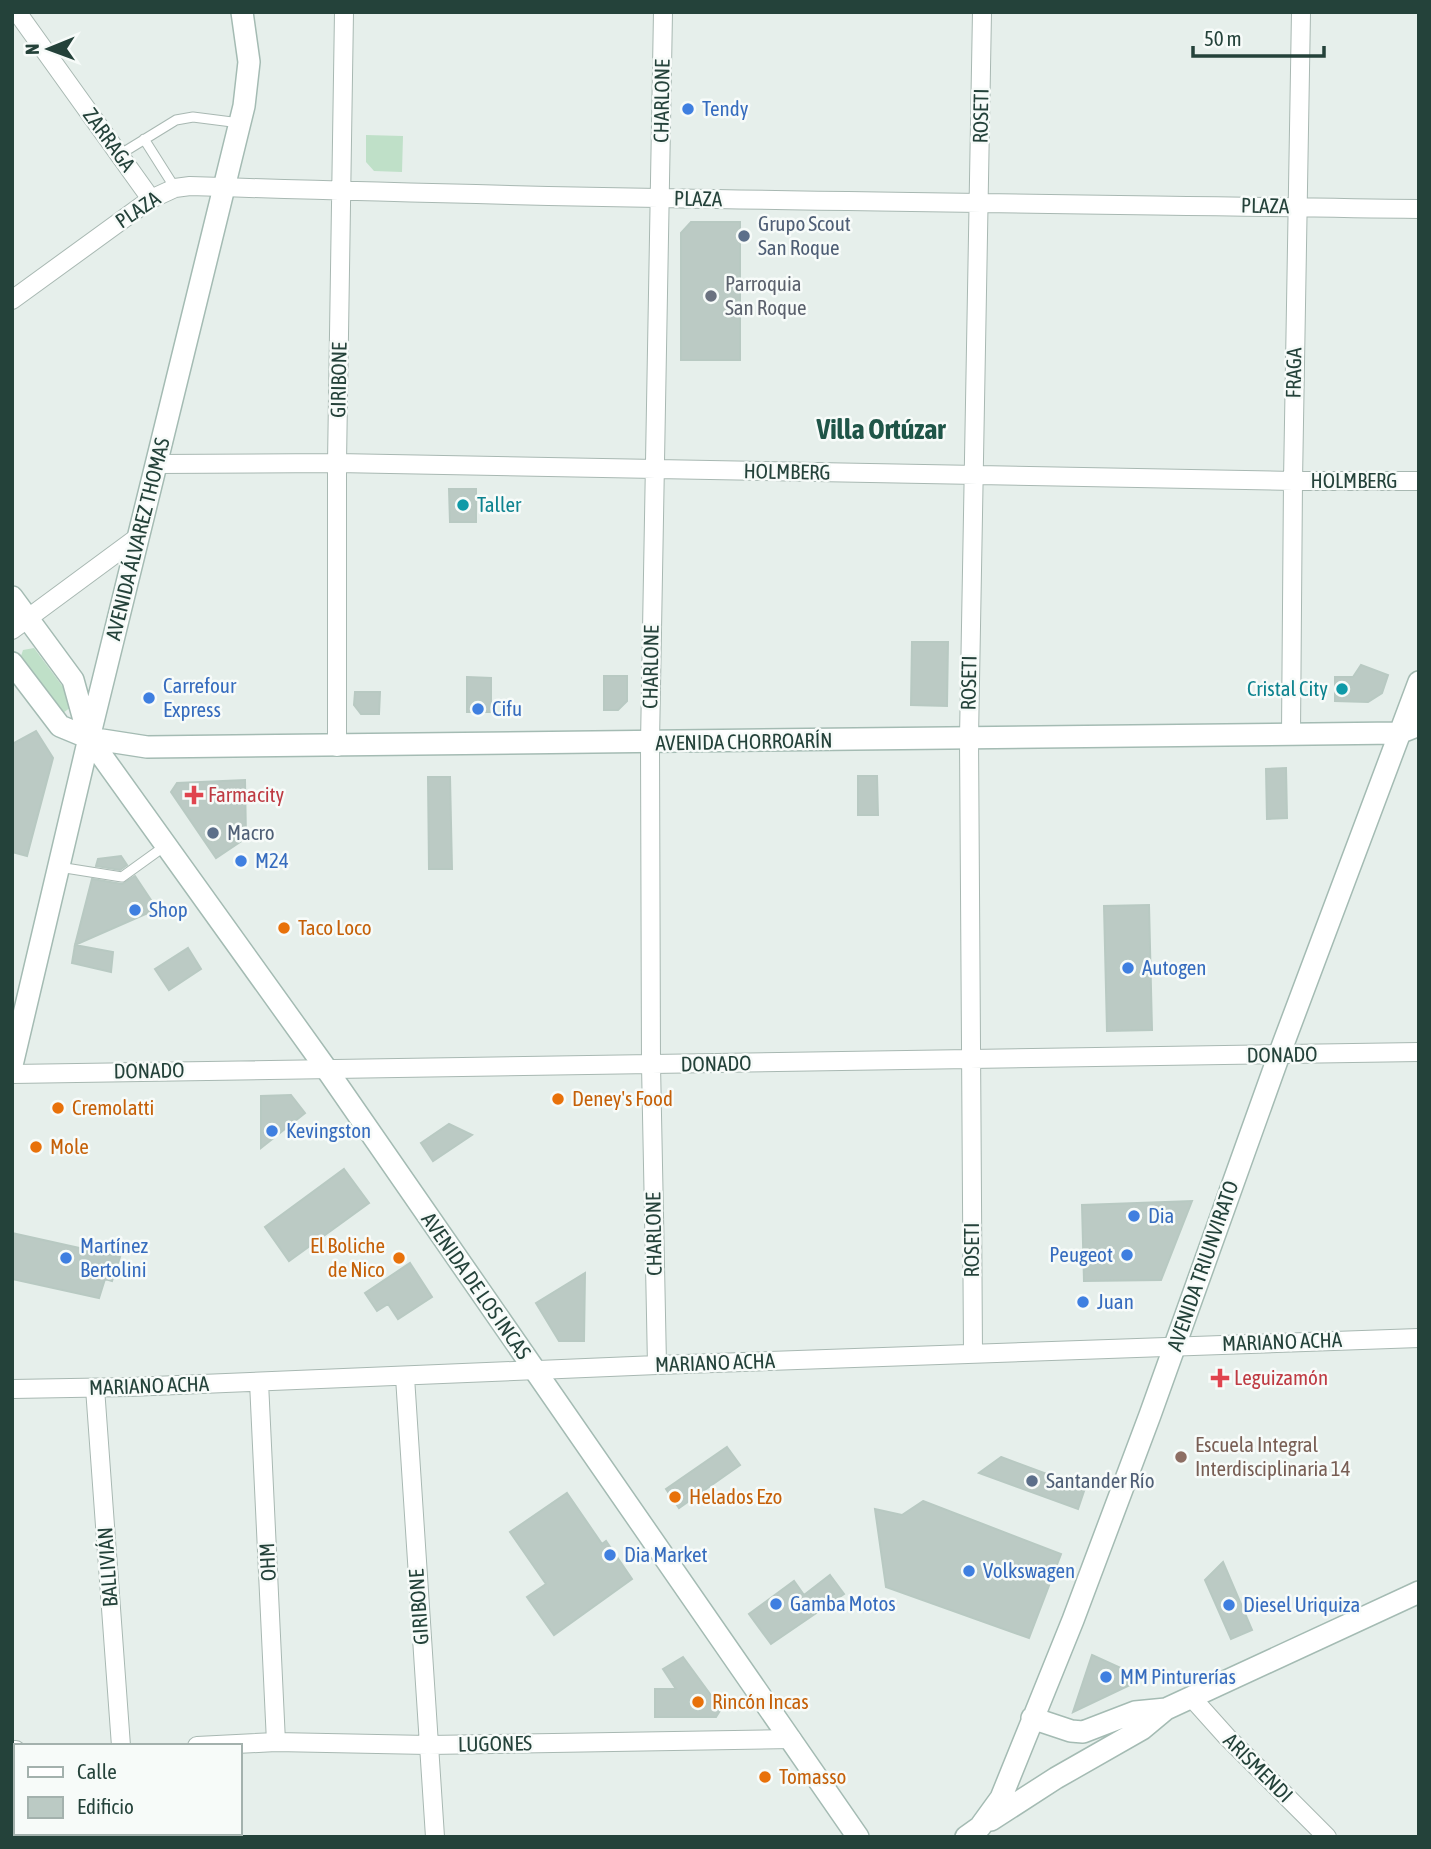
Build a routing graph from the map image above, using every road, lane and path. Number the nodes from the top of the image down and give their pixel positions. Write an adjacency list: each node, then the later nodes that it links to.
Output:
1 (17, 12): 9 (street, ZARRAGA)
2 (242, 12): 7 (main road, AVENIDA ÁLVAREZ THOMAS)
3 (344, 12): 12 (street, GIRIBONE)
4 (663, 12): 13 (street, CHARLONE)
5 (982, 12): 15 (street, ROSETI)
6 (1301, 12): 16 (street, FRAGA)
7 (240, 123): 8 (lane); 11 (main road, AVENIDA ÁLVAREZ THOMAS)
8 (144, 139): 9 (lane); 10 (lane)
9 (119, 155): 14 (street, ZARRAGA)
10 (175, 188): 11 (street, PLAZA); 14 (street, PLAZA)
11 (223, 188): 12 (street, PLAZA); 20 (main road, AVENIDA ÁLVAREZ THOMAS)
12 (342, 193): 13 (street, PLAZA); 19 (street, GIRIBONE)
13 (660, 198): 15 (street, PLAZA); 21 (street, CHARLONE)
14 (151, 199): 18 (street, PLAZA)
15 (980, 202): 16 (street, PLAZA); 22 (street, ROSETI)
16 (1297, 207): 17 (street, PLAZA); 23 (street, FRAGA)
17 (1419, 209)
18 (12, 300)
19 (337, 463): 20 (street, HOLMBERG); 21 (street, HOLMBERG); 35 (street, GIRIBONE)
20 (156, 464): 25 (main road, AVENIDA ÁLVAREZ THOMAS)
21 (654, 469): 22 (street, HOLMBERG); 34 (street, CHARLONE)
22 (972, 475): 23 (street, HOLMBERG); 33 (street, ROSETI)
23 (1293, 481): 24 (street, HOLMBERG); 30 (street, FRAGA)
24 (1419, 481)
25 (138, 537): 27 (street); 32 (main road, AVENIDA ÁLVAREZ THOMAS)
26 (12, 597): 27 (main road, AVENIDA DE LOS INCAS)
27 (20, 624): 32 (main road, AVENIDA DE LOS INCAS)
28 (12, 663): 32 (main road, AVENIDA DE LOS INCAS)
29 (1419, 682): 31 (main road, AVENIDA TRIUNVIRATO)
30 (1291, 734): 31 (main road, AVENIDA CHORROARÍN); 33 (main road, AVENIDA CHORROARÍN)
31 (1412, 734): 40 (main road, AVENIDA TRIUNVIRATO)
32 (89, 738): 35 (main road, AVENIDA CHORROARÍN); 36 (main road, AVENIDA DE LOS INCAS); 37 (main road, AVENIDA ÁLVAREZ THOMAS)
33 (969, 738): 34 (main road, AVENIDA CHORROARÍN); 41 (street, ROSETI)
34 (650, 743): 35 (main road, AVENIDA CHORROARÍN); 43 (street, CHARLONE)
35 (337, 747)
36 (166, 846): 37 (lane); 44 (main road, AVENIDA DE LOS INCAS)
37 (59, 867): 38 (main road, AVENIDA ÁLVAREZ THOMAS)
38 (20, 997): 42 (main road, AVENIDA ÁLVAREZ THOMAS)
39 (1419, 1052): 40 (street, DONADO)
40 (1279, 1055): 41 (street, DONADO); 47 (main road, AVENIDA TRIUNVIRATO)
41 (971, 1060): 43 (street, DONADO); 48 (street, ROSETI)
42 (12, 1065)
43 (651, 1065): 44 (street, DONADO); 49 (street, CHARLONE)
44 (325, 1067): 45 (street, DONADO); 50 (main road, AVENIDA DE LOS INCAS)
45 (12, 1074)
46 (1419, 1338): 47 (street, MARIANO ACHA)
47 (1175, 1346): 48 (street, MARIANO ACHA); 58 (main road, AVENIDA TRIUNVIRATO)
48 (973, 1353): 49 (street, MARIANO ACHA)
49 (657, 1365): 50 (street, MARIANO ACHA)
50 (535, 1371): 51 (street, MARIANO ACHA); 59 (main road, AVENIDA DE LOS INCAS)
51 (405, 1377): 52 (street, MARIANO ACHA); 63 (street, GIRIBONE)
52 (259, 1382): 53 (street, MARIANO ACHA); 60 (street, OHM)
53 (95, 1388): 54 (street, MARIANO ACHA); 61 (street, BALLIVIÁN)
54 (12, 1389)
55 (1419, 1591): 56 (main road)
56 (1192, 1698): 57 (main road); 67 (street, ARISMENDI)
57 (1166, 1709): 58 (main road); 64 (main road)
58 (1032, 1718): 64 (main road, AVENIDA TRIUNVIRATO)
59 (792, 1739): 63 (street, LUGONES); 66 (main road, AVENIDA DE LOS INCAS)
60 (276, 1742): 62 (street, LUGONES); 63 (street, LUGONES)
61 (121, 1744)
62 (236, 1744)
63 (428, 1745): 65 (street, GIRIBONE)
64 (973, 1832)
65 (435, 1837)
66 (858, 1837)
67 (1327, 1837)

